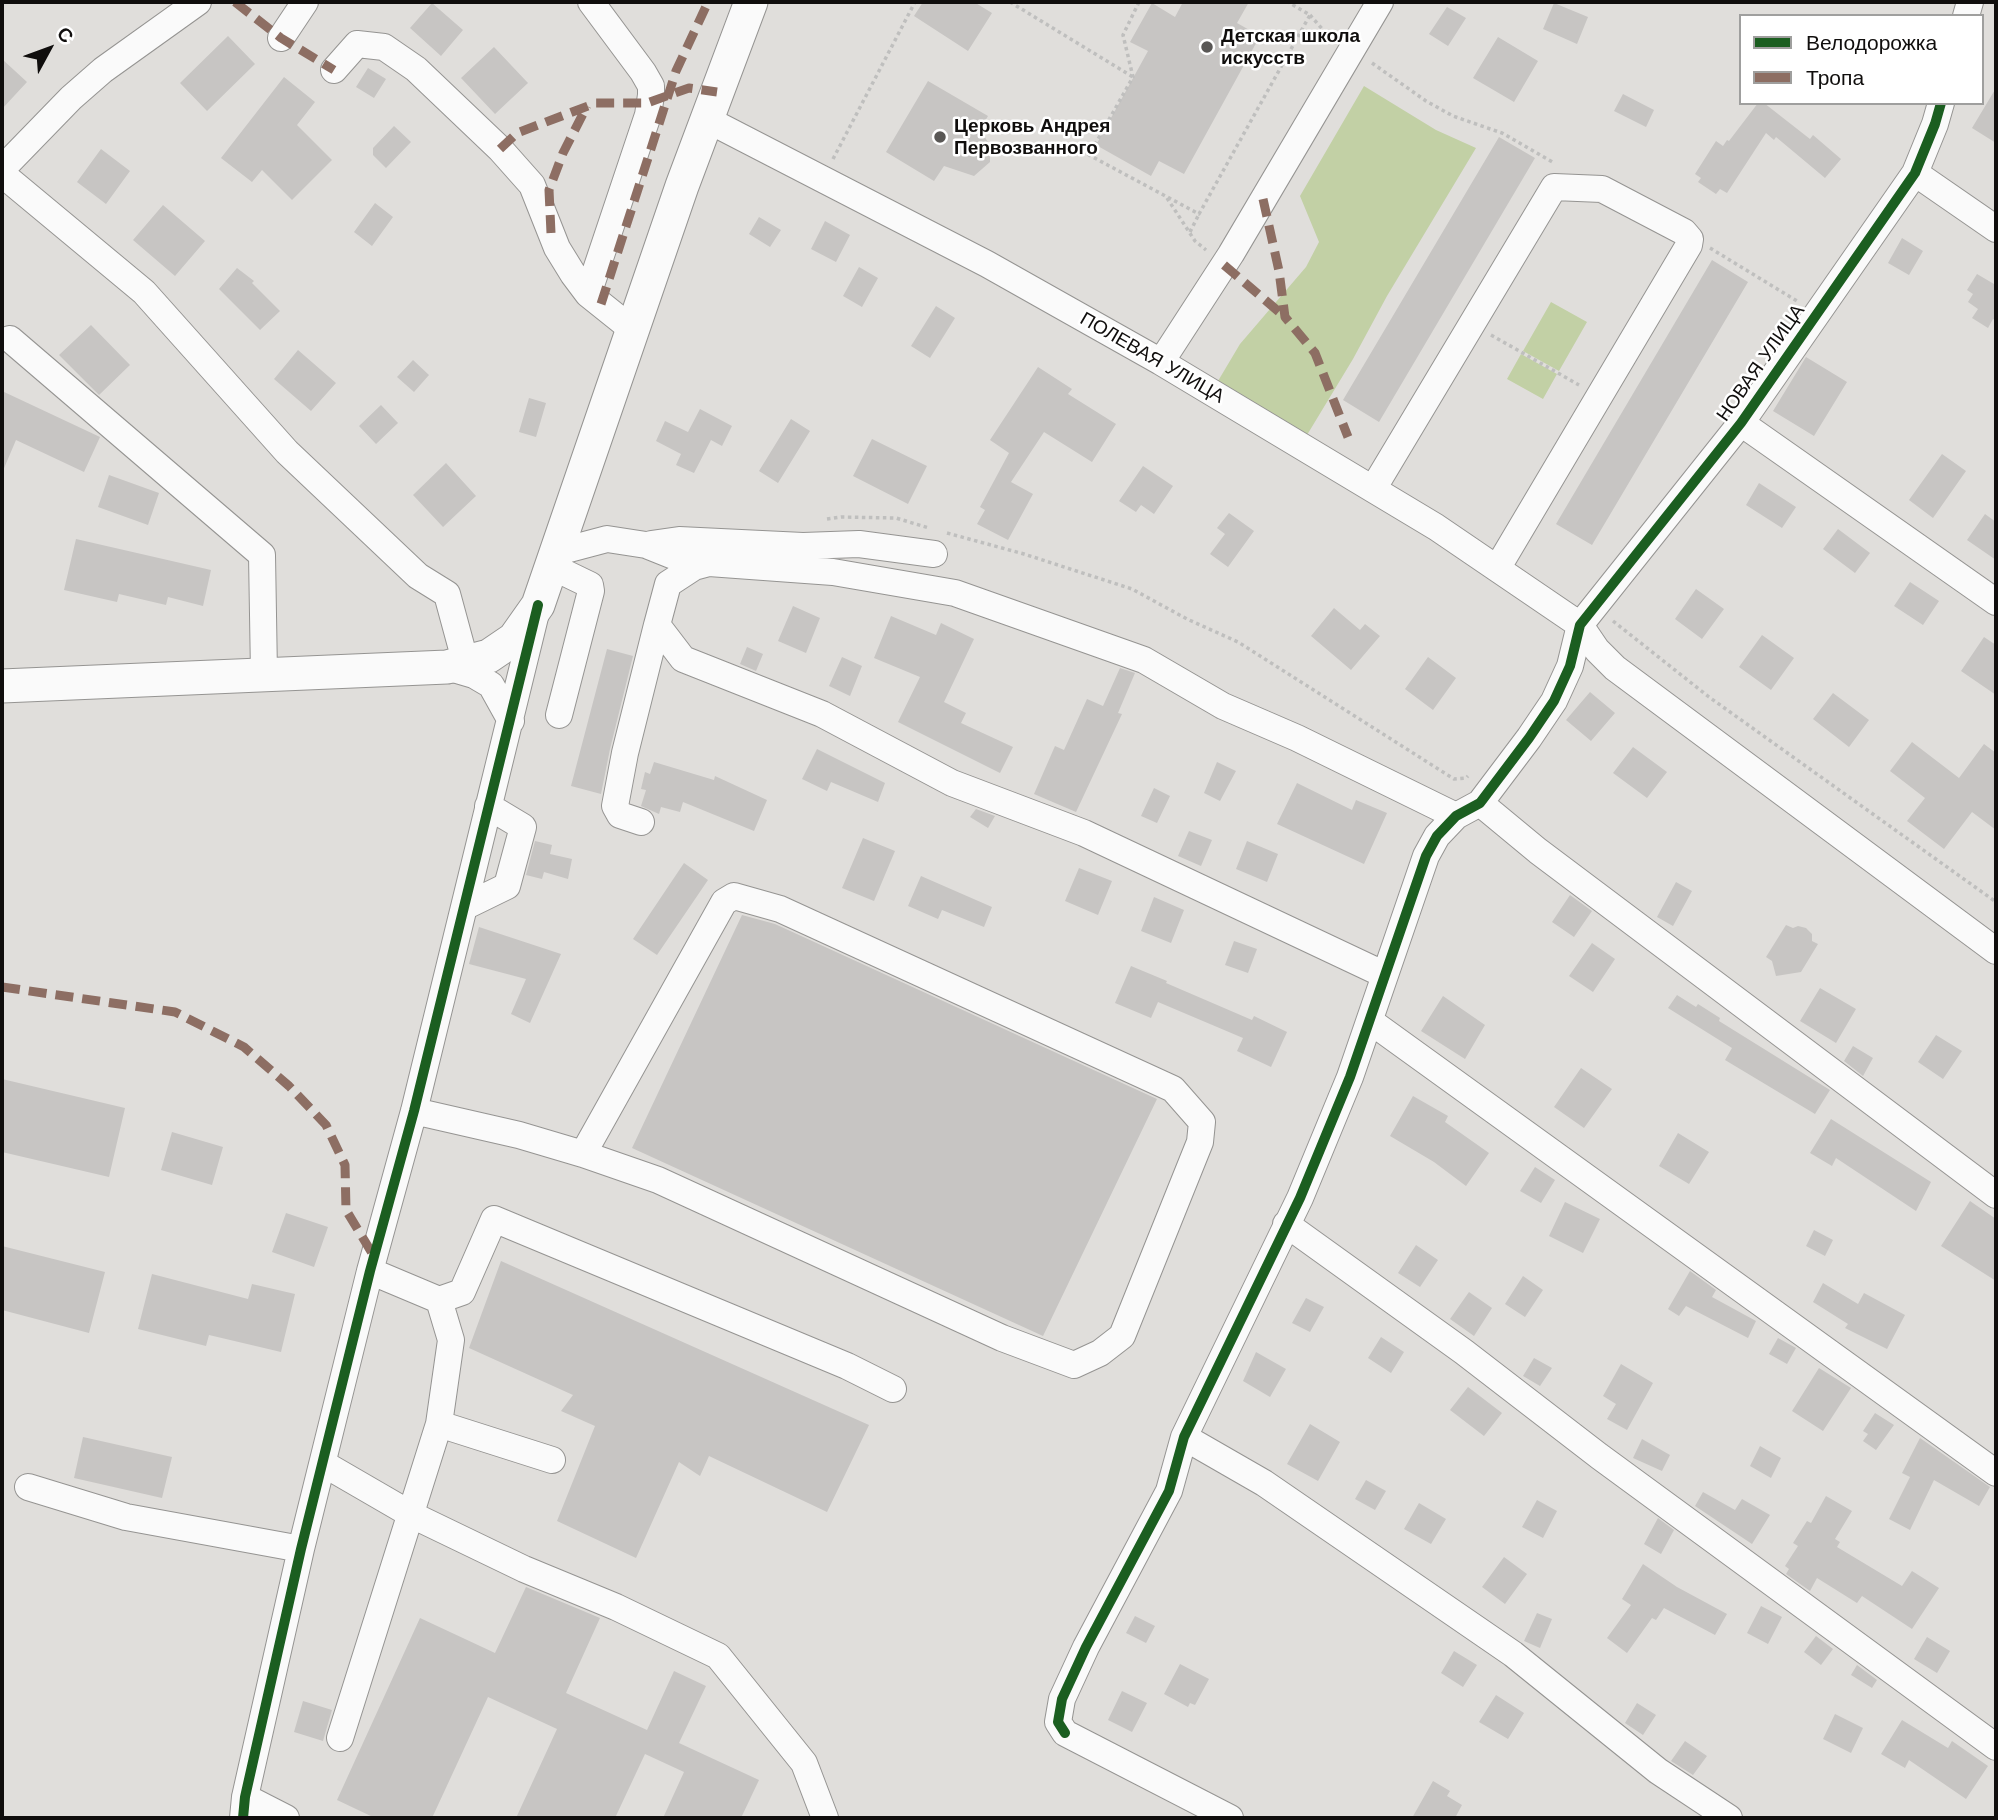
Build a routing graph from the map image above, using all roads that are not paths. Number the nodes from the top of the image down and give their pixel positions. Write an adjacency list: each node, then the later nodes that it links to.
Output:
1 (198, 2): 10 (street)
2 (304, 2): 6 (street)
3 (591, 2): 13 (street)
4 (751, 2): 9 (main road)
5 (1380, 2): 16 (street)
6 (281, 38)
7 (334, 70): 13 (street)
8 (1940, 105): 11 (street, НОВАЯ УЛИЦА)
9 (706, 119): 14 (main road); 16 (street, ПОЛЕВАЯ УЛИЦА)
10 (2, 172): 28 (street)
11 (1915, 173): 12 (street); 17 (street, НОВАЯ УЛИЦА)
12 (1996, 229)
13 (588, 294): 14 (street)
14 (633, 330): 21 (main road)
15 (10, 339): 29 (street)
16 (1161, 362): 18 (street, ПОЛЕВАЯ УЛИЦА)
17 (1741, 423): 24 (street); 26 (street, НОВАЯ УЛИЦА)
18 (1373, 488): 23 (street, ПОЛЕВАЯ УЛИЦА); 23 (street)
19 (938, 539): 20 (street)
20 (646, 545): 21 (street); 22 (street)
21 (559, 561): 25 (main road); 31 (street)
22 (709, 563): 27 (street); 35 (street)
23 (1498, 567): 26 (street, ПОЛЕВАЯ УЛИЦА)
24 (1996, 602)
25 (538, 605): 28 (main road); 32 (street)
26 (1588, 616): 33 (street); 38 (street, ПОЛЕВАЯ УЛИЦА)
27 (657, 625): 36 (street); 39 (street)
28 (457, 665): 29 (main road); 32 (street)
29 (264, 674): 30 (main road)
30 (2, 686)
31 (559, 715)
32 (510, 721): 34 (street)
33 (1480, 803): 35 (street); 43 (street)
34 (488, 806): 37 (street); 37 (street)
35 (1457, 816): 39 (street)
36 (641, 822)
37 (464, 907): 41 (street)
38 (1996, 951)
39 (1385, 975): 40 (street)
40 (1370, 1021): 44 (street); 52 (street)
41 (414, 1111): 42 (street); 45 (street)
42 (583, 1154): 42 (street)
43 (1996, 1195)
44 (1286, 1224): 49 (street); 57 (street)
45 (370, 1271): 46 (street); 51 (street)
46 (439, 1300): 47 (street); 48 (street)
47 (893, 1389)
48 (439, 1424): 50 (street); 54 (street)
49 (1184, 1437): 61 (street); 62 (street)
50 (552, 1460)
51 (324, 1464): 54 (street); 55 (street)
52 (1996, 1473)
53 (28, 1487): 55 (street)
54 (412, 1515): 56 (street); 60 (street)
55 (301, 1549): 58 (street)
56 (340, 1738)
57 (1996, 1747)
58 (244, 1808): 59 (street)
59 (286, 1818)
60 (825, 1818)
61 (1230, 1818)
62 (1729, 1818)

